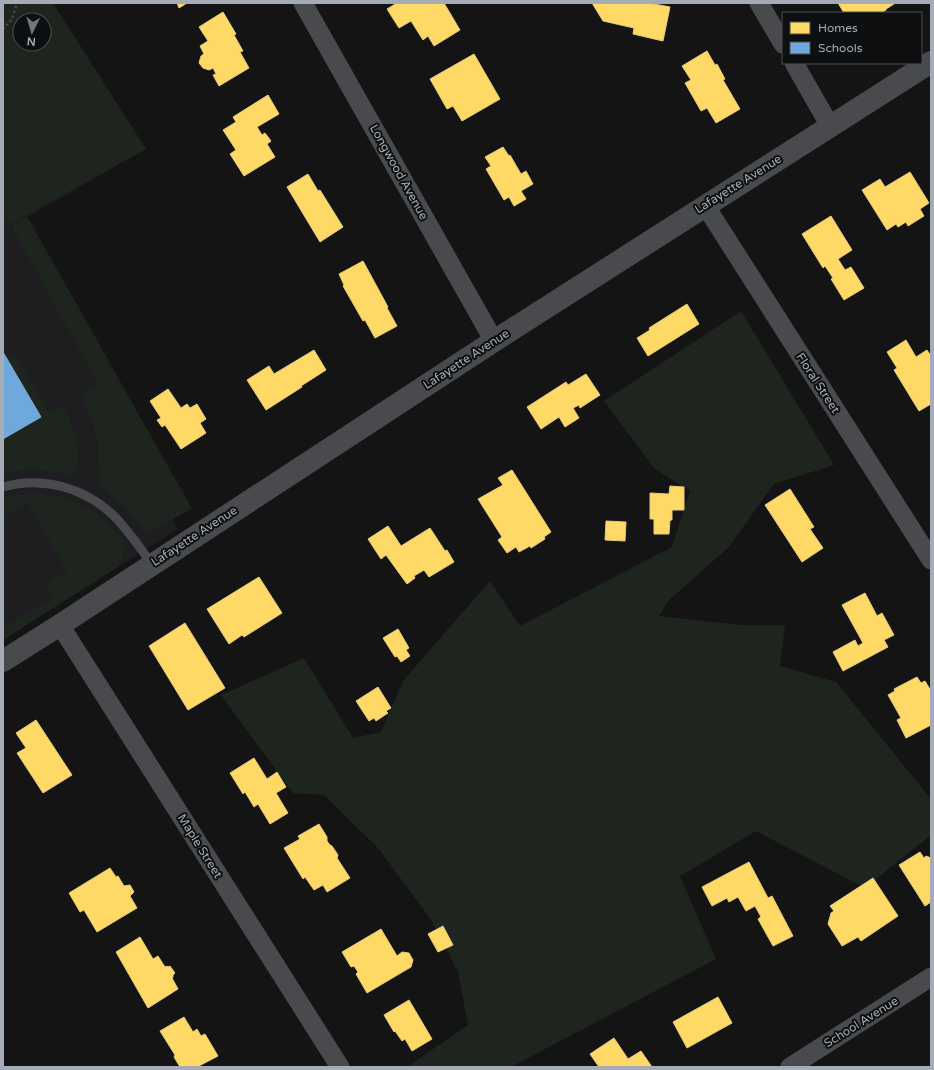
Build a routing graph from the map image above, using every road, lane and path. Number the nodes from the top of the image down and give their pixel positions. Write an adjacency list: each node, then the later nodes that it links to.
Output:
1 (17, 3): 4 (path)
2 (303, 3): 10 (street, Longwood Avenue)
3 (759, 3): 5 (street)
4 (3, 29)
5 (782, 42)
6 (931, 62): 8 (street, Lafayette Avenue)
7 (795, 64): 8 (street)
8 (830, 126): 9 (street, Lafayette Avenue)
9 (705, 205): 10 (street, Lafayette Avenue); 12 (street, Floral Street)
10 (494, 341): 13 (street, Lafayette Avenue)
11 (3, 487): 13 (lane)
12 (931, 560)
13 (152, 564): 14 (street, Lafayette Avenue)
14 (60, 625): 15 (street, Lafayette Avenue); 17 (street, Maple Street)
15 (3, 661)
16 (931, 978): 18 (street, School Avenue)
17 (340, 1067)
18 (790, 1067)

